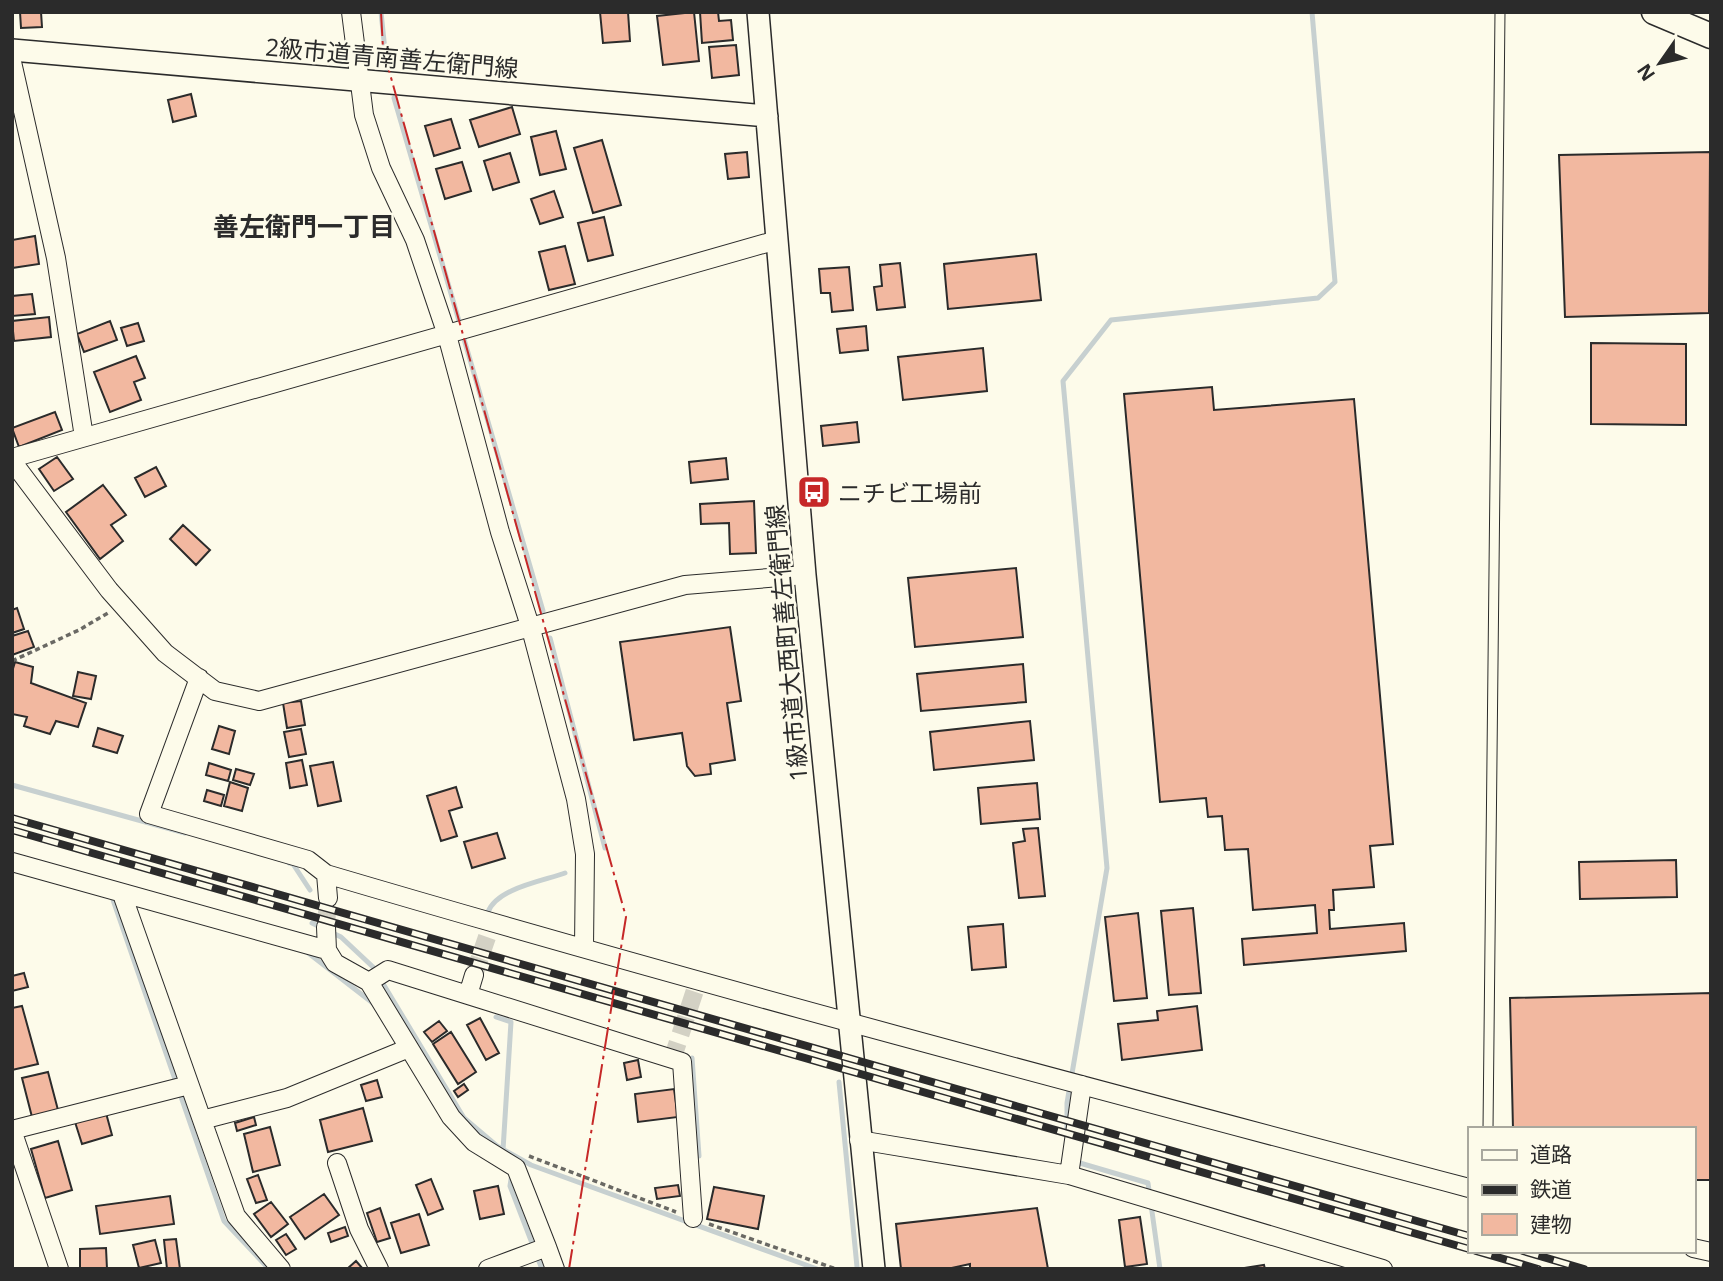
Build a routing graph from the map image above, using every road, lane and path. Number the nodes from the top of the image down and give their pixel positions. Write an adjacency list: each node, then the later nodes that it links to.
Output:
1 (351, 12): 8 (street)
2 (758, 12): 9 (street, 1級市道大西町善左衛門線)
3 (1500, 12): 34 (lane)
4 (1655, 12): 5 (main road)
5 (1711, 36)
6 (12, 50): 8 (street, 2級市道青南善左衛門線)
7 (12, 62): 12 (street)
8 (360, 80): 9 (street, 2級市道青南善左衛門線); 11 (street)
9 (767, 116): 10 (street, 1級市道大西町善左衛門線)
10 (777, 240): 11 (street); 14 (street, 1級市道大西町善左衛門線)
11 (447, 335): 12 (street); 16 (street)
12 (84, 437): 13 (street)
13 (12, 459): 15 (street)
14 (805, 575): 16 (street); 29 (street, 1級市道大西町善左衛門線)
15 (121, 604): 17 (path); 18 (street)
16 (531, 629): 18 (street); 24 (street)
17 (12, 661)
18 (199, 678): 20 (street)
19 (12, 862): 21 (street)
20 (326, 874): 22 (street); 24 (street)
21 (122, 894): 25 (street); 31 (street)
22 (328, 898)
23 (326, 928): 25 (street)
24 (584, 947): 29 (street)
25 (327, 950): 27 (street)
26 (474, 975): 28 (street)
27 (369, 982): 28 (street); 30 (street)
28 (468, 996): 40 (street)
29 (850, 1024): 32 (street); 36 (street, 1級市道大西町善左衛門線)
30 (410, 1048): 33 (street); 41 (street)
31 (189, 1084): 33 (street); 35 (street)
32 (1082, 1085): 38 (street); 39 (street)
33 (202, 1120): 43 (street)
34 (1488, 1127)
35 (12, 1130): 42 (street)
36 (859, 1140): 38 (street); 47 (street, 1級市道大西町善左衛門線)
37 (337, 1163): 44 (street)
38 (1069, 1175): 48 (street)
39 (1468, 1188)
40 (693, 1218)
41 (547, 1247): 45 (street); 46 (street)
42 (59, 1269)
43 (281, 1269)
44 (379, 1269)
45 (488, 1269)
46 (555, 1269)
47 (874, 1269)
48 (1383, 1269)

